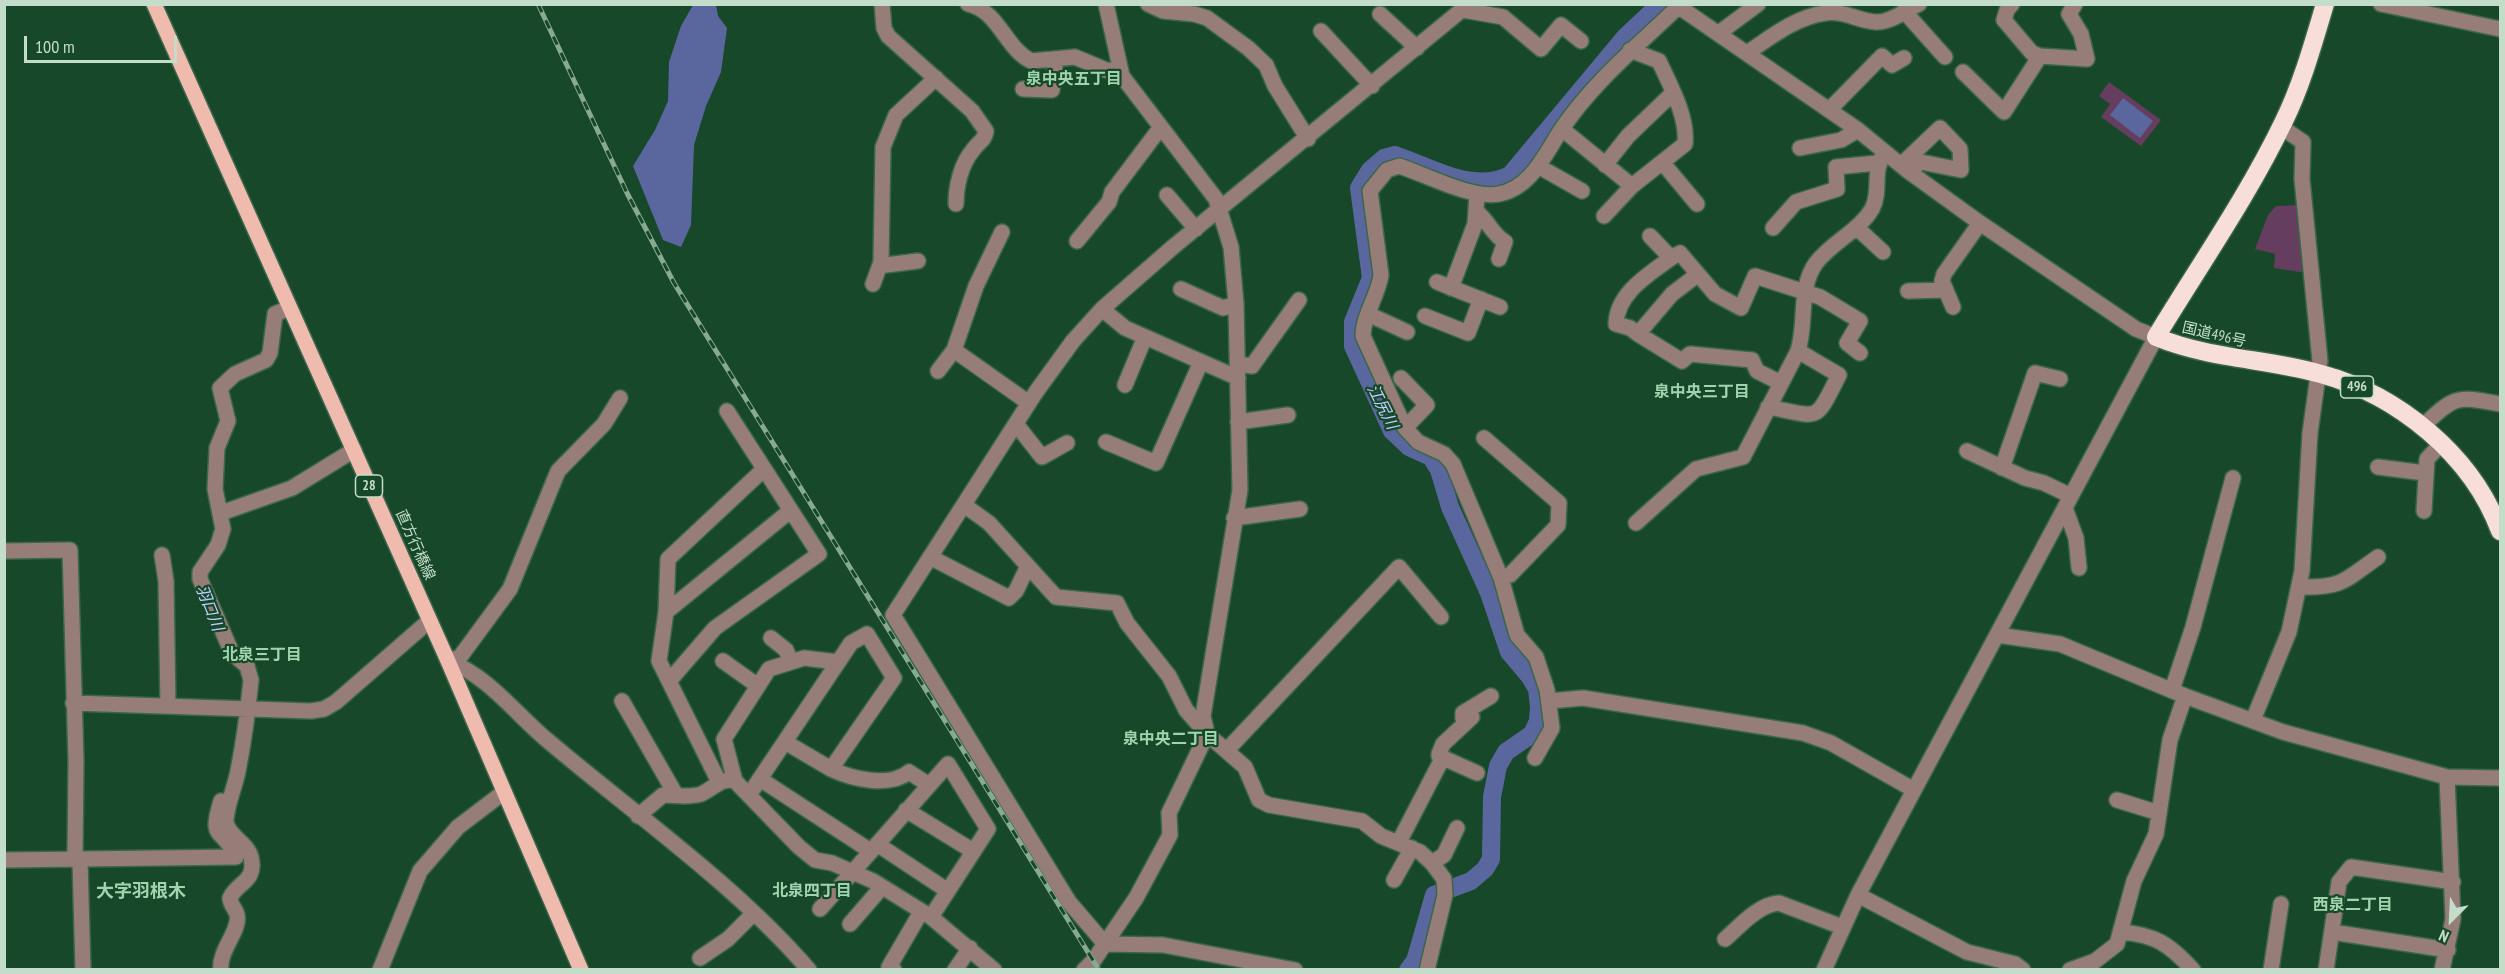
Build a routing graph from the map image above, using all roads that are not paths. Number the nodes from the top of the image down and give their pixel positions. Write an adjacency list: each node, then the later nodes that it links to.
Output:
1 (154, 4): 79 (main road, 直方行橋線 / 28)
2 (882, 4): 32 (street)
3 (968, 4): 29 (street)
4 (1106, 4): 30 (street)
5 (1148, 4): 14 (street)
6 (1758, 4): 21 (street)
7 (1919, 4): 17 (street)
8 (2012, 4): 26 (street)
9 (2075, 4): 26 (street)
10 (2325, 4): 37 (highway, 国道496号)
11 (2381, 4): 16 (street)
12 (1678, 5): 21 (street); 24 (street)
13 (1466, 7): 22 (street); 23 (street)
14 (1180, 8): 41 (street)
15 (1825, 9): 17 (street); 25 (street)
16 (2441, 10): 19 (street)
17 (1904, 11): 27 (street)
18 (1380, 14): 23 (street)
19 (2500, 29)
20 (1321, 31): 33 (street)
21 (1719, 33): 25 (street)
22 (1581, 41)
23 (1417, 48): 33 (street)
24 (1630, 50): 35 (street); 39 (street)
25 (1747, 53): 36 (street)
26 (2040, 56): 31 (street)
27 (1945, 57)
28 (1904, 58): 36 (street)
29 (1056, 59): 30 (street); 34 (street)
30 (1121, 71): 38 (street)
31 (1963, 72)
32 (936, 78): 51 (street); 67 (street)
33 (1372, 86): 41 (street)
34 (1023, 89)
35 (1673, 93): 44 (street); 45 (street)
36 (1829, 110): 40 (street)
37 (2281, 127): 86 (highway, 国道496号); 93 (street)
38 (1161, 128): 53 (street); 62 (street)
39 (1562, 129): 45 (street); 46 (street)
40 (1858, 130): 42 (street); 43 (street)
41 (1308, 139): 53 (street)
42 (1800, 148)
43 (1881, 158): 56 (street); 57 (street); 58 (street)
44 (1662, 162): 47 (street); 52 (street)
45 (1605, 165): 47 (street)
46 (1538, 166): 48 (street); 49 (street)
47 (1632, 186): 55 (street)
48 (1582, 191)
49 (1477, 194): 54 (street); 81 (street)
50 (1167, 195): 59 (street)
51 (956, 204)
52 (1697, 204)
53 (1220, 211): 59 (street); 76 (street)
54 (1477, 212): 65 (street); 74 (street)
55 (1604, 216)
56 (1980, 224): 72 (street); 86 (street)
57 (1856, 227): 63 (street); 71 (street)
58 (1773, 228)
59 (1196, 229): 80 (street)
60 (1002, 232): 87 (street)
61 (1650, 236): 64 (street)
62 (1077, 241)
63 (1883, 252)
64 (1671, 258): 68 (street); 84 (street)
65 (1499, 259)
66 (918, 261): 67 (street)
67 (881, 262): 69 (street)
68 (1696, 275): 71 (street); 84 (street)
69 (873, 284)
70 (1181, 289): 76 (street)
71 (1804, 290): 88 (street); 89 (street)
72 (1946, 290): 73 (street); 78 (street)
73 (1908, 291)
74 (1481, 299): 77 (street); 82 (street)
75 (1299, 300): 92 (street)
76 (1236, 304): 92 (street)
77 (1500, 307)
78 (1953, 307)
79 (289, 308): 112 (main road, 直方行橋線 / 28); 153 (street)
80 (1102, 309): 85 (street); 99 (street)
81 (1368, 314): 83 (street); 107 (street)
82 (1425, 316)
83 (1407, 332)
84 (1638, 334): 96 (street)
85 (1145, 337): 90 (street); 97 (street)
86 (2156, 337): 93 (highway, 国道496号 / 496); 119 (street)
87 (954, 350): 91 (street); 99 (street)
88 (1798, 351): 96 (street); 101 (street)
89 (1860, 353)
90 (1202, 362): 92 (street); 109 (street)
91 (938, 371)
92 (1238, 371): 104 (street)
93 (2319, 373): 106 (highway, 国道496号 / 496); 135 (street)
94 (1401, 378): 107 (street)
95 (2060, 379): 115 (street)
96 (1781, 383): 101 (street)
97 (1125, 385)
98 (620, 398): 141 (street)
99 (1029, 404): 105 (street)
100 (2500, 404): 106 (street)
101 (1768, 407): 126 (street)
102 (727, 411): 116 (street)
103 (1288, 415): 104 (street)
104 (1238, 422): 125 (street)
105 (1016, 424): 110 (street); 120 (street)
106 (2423, 426): 111 (highway, 国道496号 / 496)
107 (1405, 428): 134 (street)
108 (1484, 438): 134 (street)
109 (1106, 442)
110 (1067, 443)
111 (2442, 444): 117 (street); 127 (highway, 国道496号 / 496)
112 (354, 450): 124 (street); 138 (main road, 直方行橋線 / 28)
113 (1967, 451): 115 (street)
114 (2378, 467): 117 (street)
115 (2002, 468): 119 (street)
116 (763, 470): 122 (street); 136 (street)
117 (2425, 473): 123 (street)
118 (2233, 478): 147 (street)
119 (2068, 502): 133 (street); 139 (street)
120 (964, 506): 130 (street); 132 (street)
121 (1300, 509): 125 (street)
122 (790, 511): 136 (street); 145 (street)
123 (2424, 511)
124 (224, 512)
125 (1234, 518): 155 (street)
126 (1636, 523)
127 (2500, 531)
128 (4, 551): 151 (street)
129 (162, 555): 152 (street)
130 (930, 557): 132 (street); 199 (street)
131 (2378, 557): 135 (street)
132 (1028, 566): 155 (street)
133 (2079, 568)
134 (1501, 578): 150 (street)
135 (2299, 587): 154 (street)
136 (666, 612): 145 (street)
137 (1441, 617): 157 (street)
138 (429, 621): 141 (main road, 直方行橋線 / 28); 153 (street)
139 (1997, 635): 147 (street); 169 (street)
140 (771, 638): 143 (street)
141 (448, 661): 170 (main road, 直方行橋線 / 28); 176 (street)
142 (723, 661): 146 (street)
143 (791, 662): 144 (street); 146 (street)
144 (838, 662): 156 (street); 160 (street)
145 (670, 680): 166 (street)
146 (758, 686): 165 (street)
147 (2178, 693): 154 (street); 175 (street)
148 (1491, 696): 158 (street)
149 (622, 701): 171 (street)
150 (1549, 701): 159 (street); 169 (street)
151 (73, 703): 152 (street); 182 (street)
152 (168, 706): 153 (street)
153 (248, 709): 168 (street)
154 (2253, 720): 162 (street)
155 (1207, 734): 157 (street); 199 (street)
156 (785, 742): 160 (street); 164 (street)
157 (1227, 750): 178 (street)
158 (1439, 756): 161 (street); 178 (street)
159 (1535, 758)
160 (831, 769): 167 (street)
161 (1477, 773)
162 (2446, 777): 163 (street); 186 (street)
163 (2500, 778)
164 (760, 779): 172 (street); 179 (street)
165 (735, 781): 166 (street); 172 (street)
166 (719, 782): 171 (street)
167 (929, 785): 174 (street); 180 (street)
168 (235, 787): 182 (street); 205 (street)
169 (1914, 790): 189 (street)
170 (504, 792): 206 (street); 207 (main road, 直方行橋線 / 28)
171 (676, 795): 176 (street)
172 (749, 795): 184 (street)
173 (2117, 801): 175 (street)
174 (906, 810): 179 (street); 180 (street)
175 (2159, 813): 197 (street)
176 (638, 816): 192 (street)
177 (1457, 828): 183 (street)
178 (1406, 845): 183 (street); 185 (street)
179 (873, 847): 184 (street); 188 (street)
180 (973, 851): 188 (street)
181 (4, 860): 182 (street)
182 (78, 860): 204 (street)
183 (1432, 863): 214 (street)
184 (853, 872): 187 (street); 191 (street)
185 (1394, 880)
186 (2453, 882): 196 (street); 201 (street)
187 (882, 887): 193 (street); 194 (street)
188 (948, 891): 193 (street)
189 (1858, 895): 195 (street); 216 (street)
190 (2281, 903): 219 (street)
191 (820, 909)
192 (754, 913): 202 (street); 208 (street)
193 (926, 914): 200 (street); 209 (street)
194 (850, 924)
195 (1842, 927): 198 (street); 215 (street)
196 (2332, 932): 201 (street); 220 (street)
197 (2121, 933): 203 (street); 218 (street)
198 (1725, 939)
199 (1106, 944): 212 (street); 213 (street)
200 (970, 948): 210 (street); 211 (street)
201 (2448, 950): 221 (street)
202 (700, 958)
203 (2095, 965): 217 (street)
204 (83, 969)
205 (221, 969)
206 (380, 969)
207 (581, 969)
208 (809, 969)
209 (894, 969)
210 (956, 969)
211 (994, 969)
212 (1084, 969)
213 (1295, 969)
214 (1427, 969)
215 (1824, 969)
216 (2023, 969)
217 (2070, 969)
218 (2193, 969)
219 (2271, 969)
220 (2326, 969)
221 (2442, 969)

